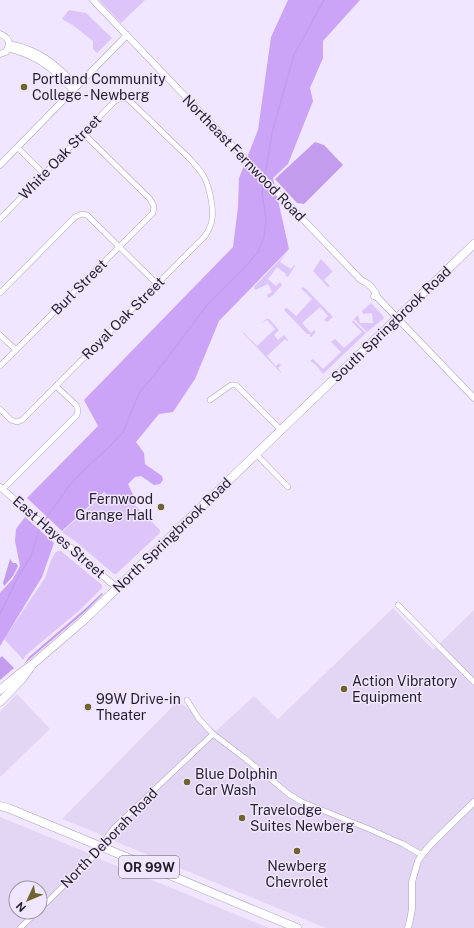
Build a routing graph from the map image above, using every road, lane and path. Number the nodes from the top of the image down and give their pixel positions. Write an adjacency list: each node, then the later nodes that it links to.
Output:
1 (93, 0): 3 (street, Northeast Fernwood Road)
2 (0, 34): 4 (street)
3 (127, 35): 6 (street); 17 (street, Northeast Fernwood Road)
4 (9, 46): 5 (street); 6 (street)
5 (0, 54)
6 (75, 88): 9 (street)
7 (122, 98): 8 (street, White Oak Street); 15 (street, Royal Oak Street)
8 (84, 134): 11 (street, White Oak Street); 14 (street, Burl Street)
9 (17, 147): 10 (street); 11 (street)
10 (0, 165)
11 (44, 174): 12 (street, White Oak Street)
12 (0, 219)
13 (474, 244): 17 (main road, South Springbrook Road)
14 (119, 246): 15 (street); 16 (street); 19 (street, Burl Street)
15 (157, 284): 21 (street, Royal Oak Street)
16 (0, 293)
17 (396, 318): 22 (street, Northeast Fernwood Road); 24 (main road, South Springbrook Road)
18 (0, 335): 19 (street)
19 (16, 350): 20 (street, Burl Street)
20 (0, 366)
21 (56, 386): 25 (street, Royal Oak Street); 29 (street)
22 (474, 398)
23 (210, 400): 26 (street)
24 (308, 403): 26 (main road, North Springbrook Road)
25 (0, 410)
26 (281, 430): 27 (main road, North Springbrook Road)
27 (256, 454): 28 (street); 30 (main road, North Springbrook Road)
28 (288, 487)
29 (2, 488): 30 (street, East Hayes Street)
30 (118, 588): 32 (main road, North Springbrook Road)
31 (398, 605): 34 (street)
32 (33, 664): 33 (main road, North Springbrook Road); 36 (main road, North Springbrook Road)
33 (18, 675): 35 (main road, North Springbrook Road); 36 (main road)
34 (474, 682)
35 (0, 690)
36 (8, 693): 38 (main road, North Springbrook Road)
37 (187, 700): 39 (street)
38 (0, 702)
39 (213, 734): 42 (street, North Deborah Road); 43 (street)
40 (474, 802): 43 (street)
41 (0, 805): 42 (main road, OR 99W)
42 (100, 847): 44 (street, North Deborah Road); 47 (main road, OR 99W)
43 (422, 855): 48 (street)
44 (48, 901)
45 (28, 920): 46 (street)
46 (20, 928)
47 (297, 928)
48 (408, 928)

